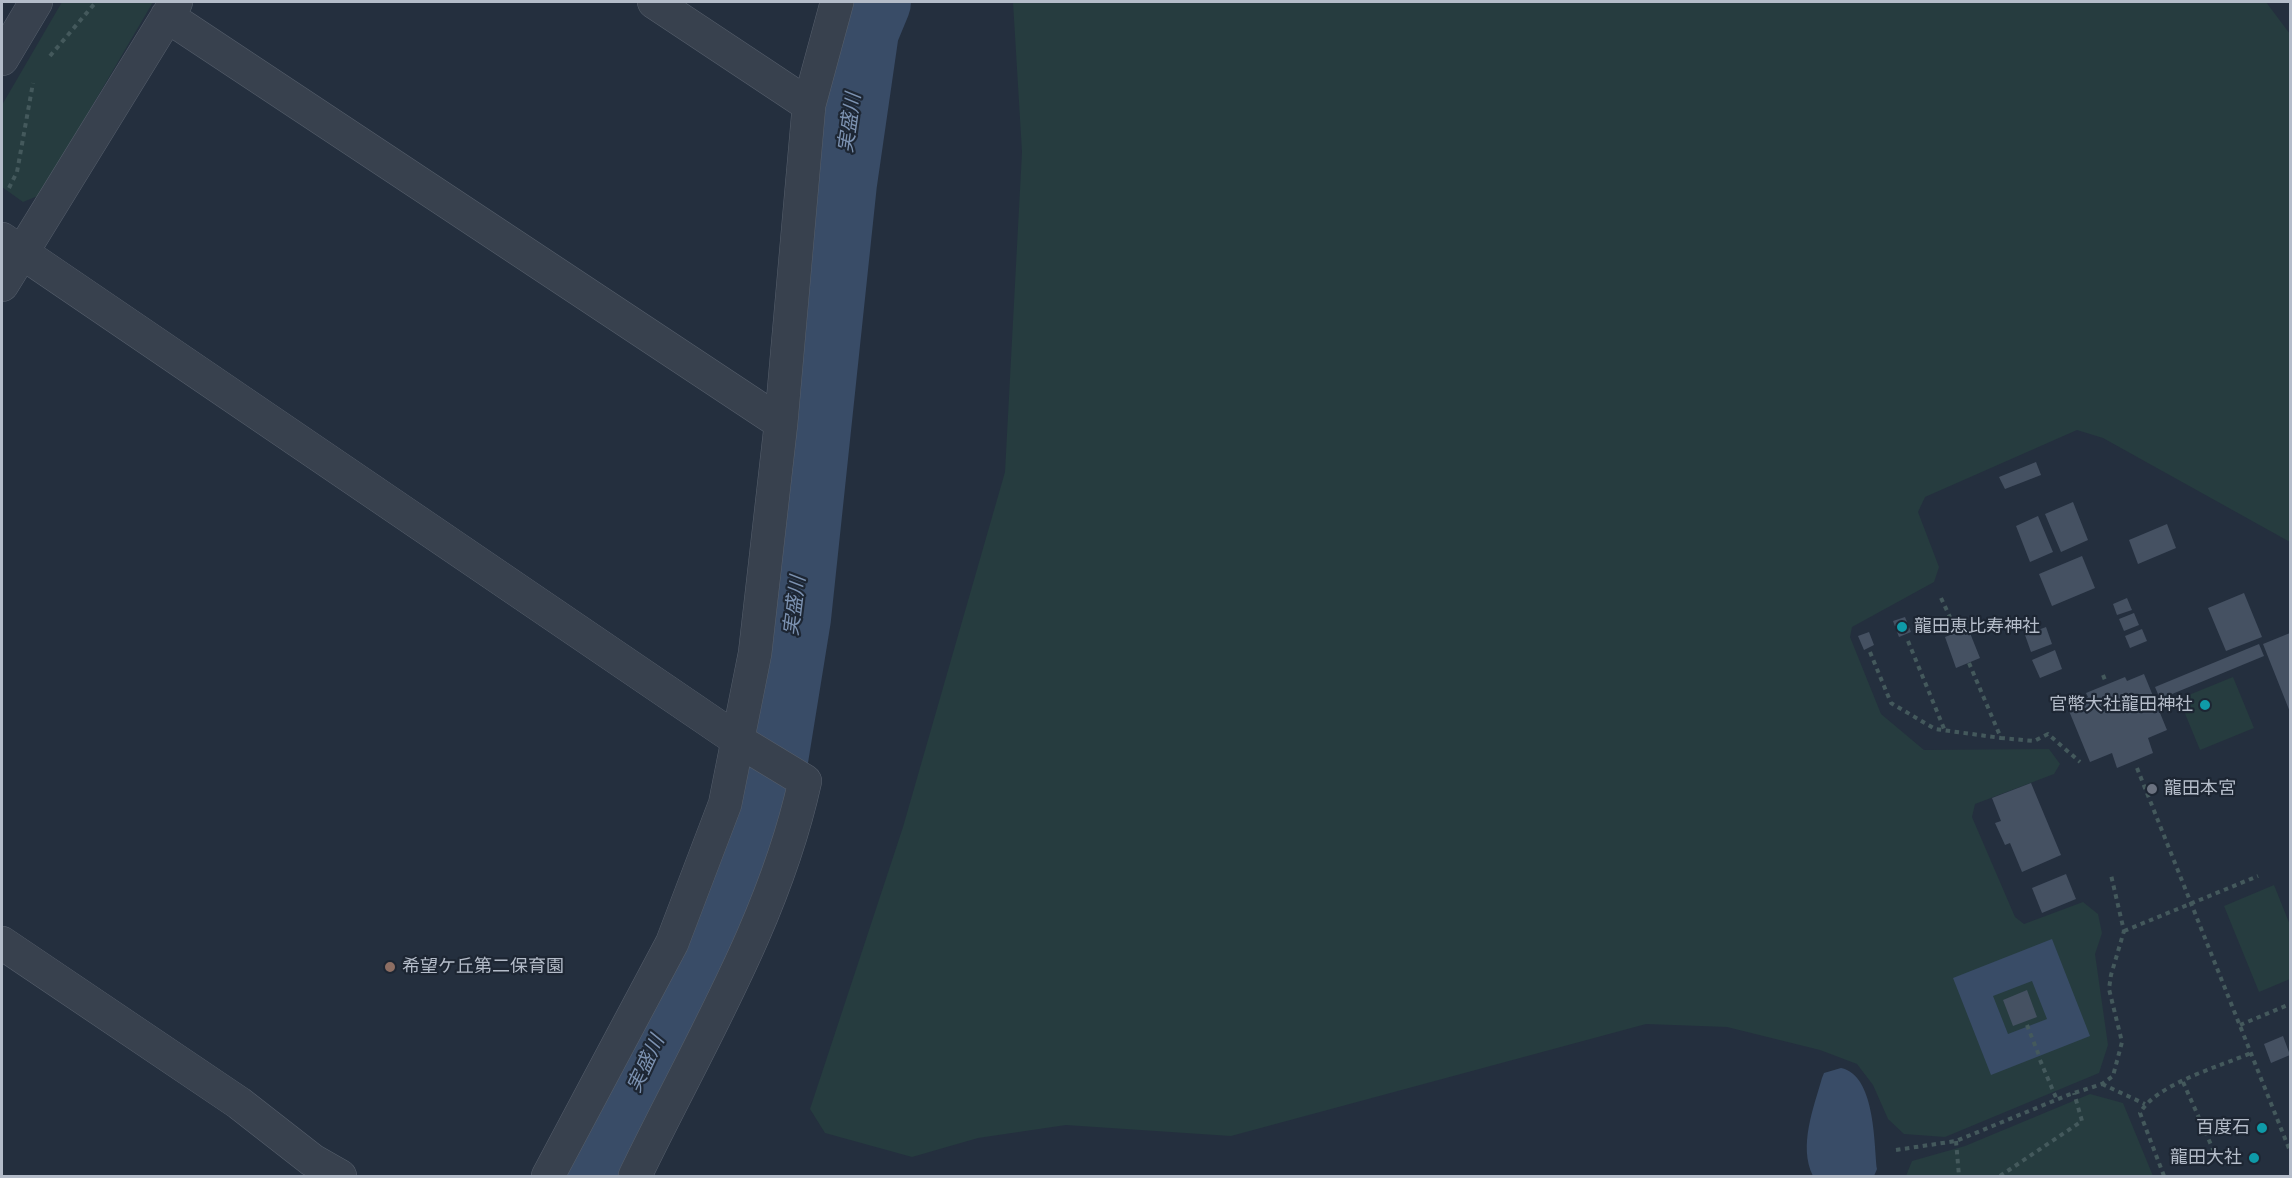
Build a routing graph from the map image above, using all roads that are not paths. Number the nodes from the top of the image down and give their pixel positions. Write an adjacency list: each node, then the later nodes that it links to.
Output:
1 (36, 2): 5 (street)
2 (654, 2): 6 (street)
3 (837, 2): 6 (street)
4 (171, 9): 7 (street); 9 (street)
5 (2, 59)
6 (809, 105): 9 (street)
7 (11, 246): 8 (street); 10 (street)
8 (2, 285)
9 (781, 423): 10 (street)
10 (747, 746): 13 (street); 14 (street)
11 (2, 943): 12 (street)
12 (340, 1176)
13 (548, 1176)
14 (635, 1176)

